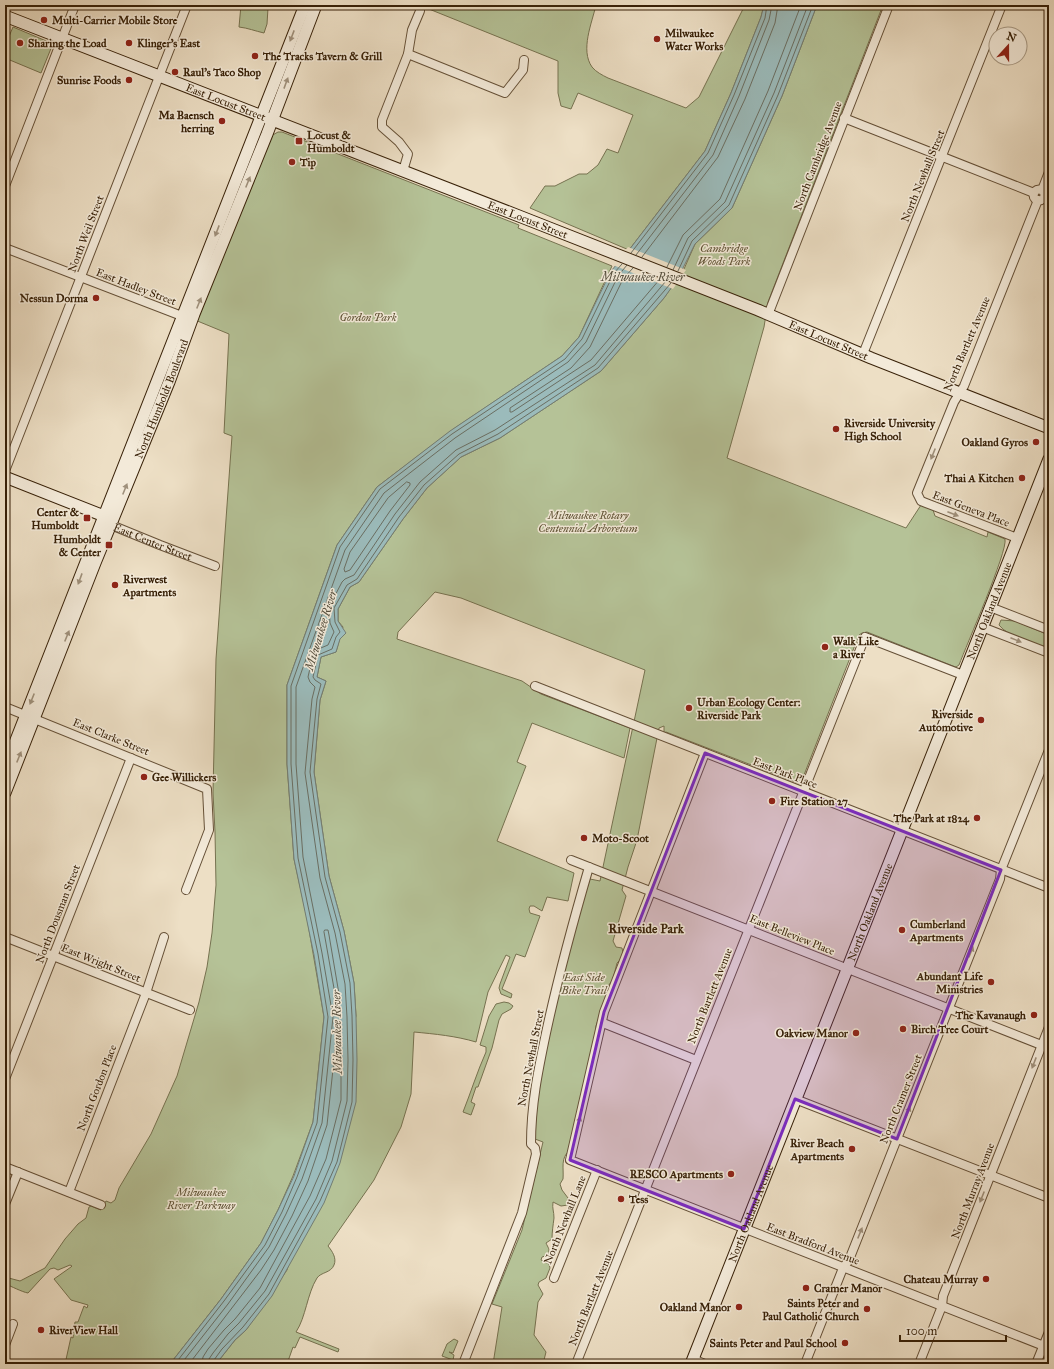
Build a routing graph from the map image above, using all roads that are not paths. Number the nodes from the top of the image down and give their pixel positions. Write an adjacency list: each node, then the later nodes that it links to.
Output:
1 (75, 5): 9 (street)
2 (187, 5): 12 (street, North Weil Street)
3 (305, 5): 13 (main road, one-way to 13)
4 (316, 5): 15 (main road, North Humboldt Boulevard, one-way to 4)
5 (889, 5): 14 (street, North Cambridge Avenue)
6 (1002, 5): 16 (street, North Newhall Street)
7 (420, 12): 10 (street)
8 (5, 16): 9 (main road, East Locust Street)
9 (62, 39): 12 (main road, East Locust Street); 19 (street)
10 (408, 54): 11 (street); 17 (street)
11 (524, 60)
12 (159, 76): 13 (main road, East Locust Street); 22 (street, North Weil Street)
13 (262, 116): 15 (main road, East Locust Street); 24 (main road, one-way to 24)
14 (844, 118): 16 (street); 23 (street, North Cambridge Avenue)
15 (273, 120): 17 (main road, East Locust Street); 24 (main road, North Humboldt Boulevard, one-way to 15)
16 (942, 157): 20 (street); 25 (street, North Newhall Street)
17 (403, 171): 23 (main road, East Locust Street)
18 (1049, 172): 20 (street, North Bartlett Avenue)
19 (5, 186)
20 (1041, 196): 26 (street, North Bartlett Avenue)
21 (5, 248): 22 (street, East Hadley Street)
22 (80, 277): 24 (street, East Hadley Street); 29 (street, North Weil Street)
23 (763, 312): 25 (main road, East Locust Street)
24 (188, 318): 32 (main road, North Humboldt Boulevard); 33 (main road, North Humboldt Boulevard, one-way to 24)
25 (864, 354): 26 (main road, East Locust Street)
26 (960, 392): 27 (main road, East Locust Street); 31 (street, North Bartlett Avenue, one-way to 31)
27 (1049, 428)
28 (1049, 459): 34 (main road, North Oakland Avenue)
29 (5, 471)
30 (5, 477): 32 (main road, East Center Street)
31 (918, 497): 34 (street, East Geneva Place, one-way to 34)
32 (104, 516): 33 (main road, East Center Street); 43 (main road, North Humboldt Boulevard, one-way to 43)
33 (110, 525): 35 (street, East Center Street); 43 (main road, North Humboldt Boulevard, one-way to 33)
34 (1017, 538): 36 (main road, North Oakland Avenue)
35 (215, 566)
36 (990, 607): 37 (main road, North Oakland Avenue); 38 (street)
37 (982, 627): 39 (street, one-way to 39); 40 (main road, North Oakland Avenue)
38 (1049, 630)
39 (1049, 653)
40 (963, 676): 48 (street, North Bartlett Avenue); 50 (main road, North Oakland Avenue)
41 (535, 686): 45 (street, East Park Place)
42 (5, 707): 43 (street, East Clarke Street)
43 (30, 717): 46 (street, East Clarke Street); 47 (main road, North Humboldt Boulevard); 49 (main road, North Humboldt Boulevard, one-way to 43)
44 (1049, 750): 53 (street, North Cramer Street)
45 (705, 753): 48 (street, East Park Place); 56 (street)
46 (131, 758): 55 (street, East Clarke Street); 60 (street, North Dousman Street)
47 (5, 768)
48 (803, 792): 50 (street, East Park Place); 57 (street, North Bartlett Avenue)
49 (5, 793)
50 (902, 830): 53 (street, East Park Place); 61 (main road, North Oakland Avenue)
51 (571, 860): 52 (street, East Belleview Place)
52 (589, 867): 56 (street, East Belleview Place); 90 (street, North Newhall Street)
53 (1001, 870): 54 (street, East Park Place); 63 (street, North Cramer Street, one-way to 53)
54 (1049, 888)
55 (186, 890)
56 (651, 892): 57 (street, East Belleview Place); 65 (street)
57 (749, 930): 61 (street, East Belleview Place); 68 (street, North Bartlett Avenue)
58 (5, 937): 60 (street, East Wright Street)
59 (164, 937): 62 (street, North Gordon Place)
60 (54, 956): 62 (street, East Wright Street); 69 (street, North Dousman Street)
61 (847, 969): 63 (street, East Belleview Place); 70 (main road, North Oakland Avenue)
62 (146, 993): 64 (street, East Wright Street); 77 (street, North Gordon Place)
63 (948, 1009): 67 (street, East Belleview Place); 71 (street, North Cramer Street, one-way to 63)
64 (190, 1010)
65 (602, 1023): 68 (street); 73 (street, East Bradford Avenue, one-way to 65)
66 (1049, 1027): 67 (street, North Murray Avenue)
67 (1045, 1047): 75 (street, North Murray Avenue, one-way to 75)
68 (696, 1060): 76 (street, North Bartlett Avenue)
69 (5, 1079)
70 (795, 1099): 71 (street); 81 (main road, North Oakland Avenue)
71 (897, 1139): 75 (street); 82 (street, North Cramer Street, one-way to 71)
72 (5, 1167): 74 (street)
73 (597, 1170): 76 (street, East Bradford Avenue); 83 (street, North Newhall Lane)
74 (18, 1172): 77 (street); 79 (street)
75 (991, 1175): 78 (street); 84 (street, North Murray Avenue, one-way to 84)
76 (645, 1189): 81 (street, East Bradford Avenue); 91 (street, North Bartlett Avenue)
77 (69, 1192): 80 (street)
78 (1049, 1198)
79 (5, 1204)
80 (101, 1204)
81 (744, 1229): 82 (street, East Bradford Avenue); 89 (main road, North Oakland Avenue)
82 (843, 1268): 84 (street, East Bradford Avenue); 93 (street, North Cramer Street)
83 (554, 1278)
84 (942, 1306): 88 (street, East Bradford Avenue); 94 (street, North Murray Avenue)
85 (13, 1324): 87 (street)
86 (1049, 1332): 88 (street)
87 (5, 1345)
88 (1046, 1347): 95 (street)
89 (692, 1362): 92 (street)
90 (463, 1364)
91 (576, 1364)
92 (705, 1364)
93 (805, 1364)
94 (919, 1364)
95 (1036, 1364)

